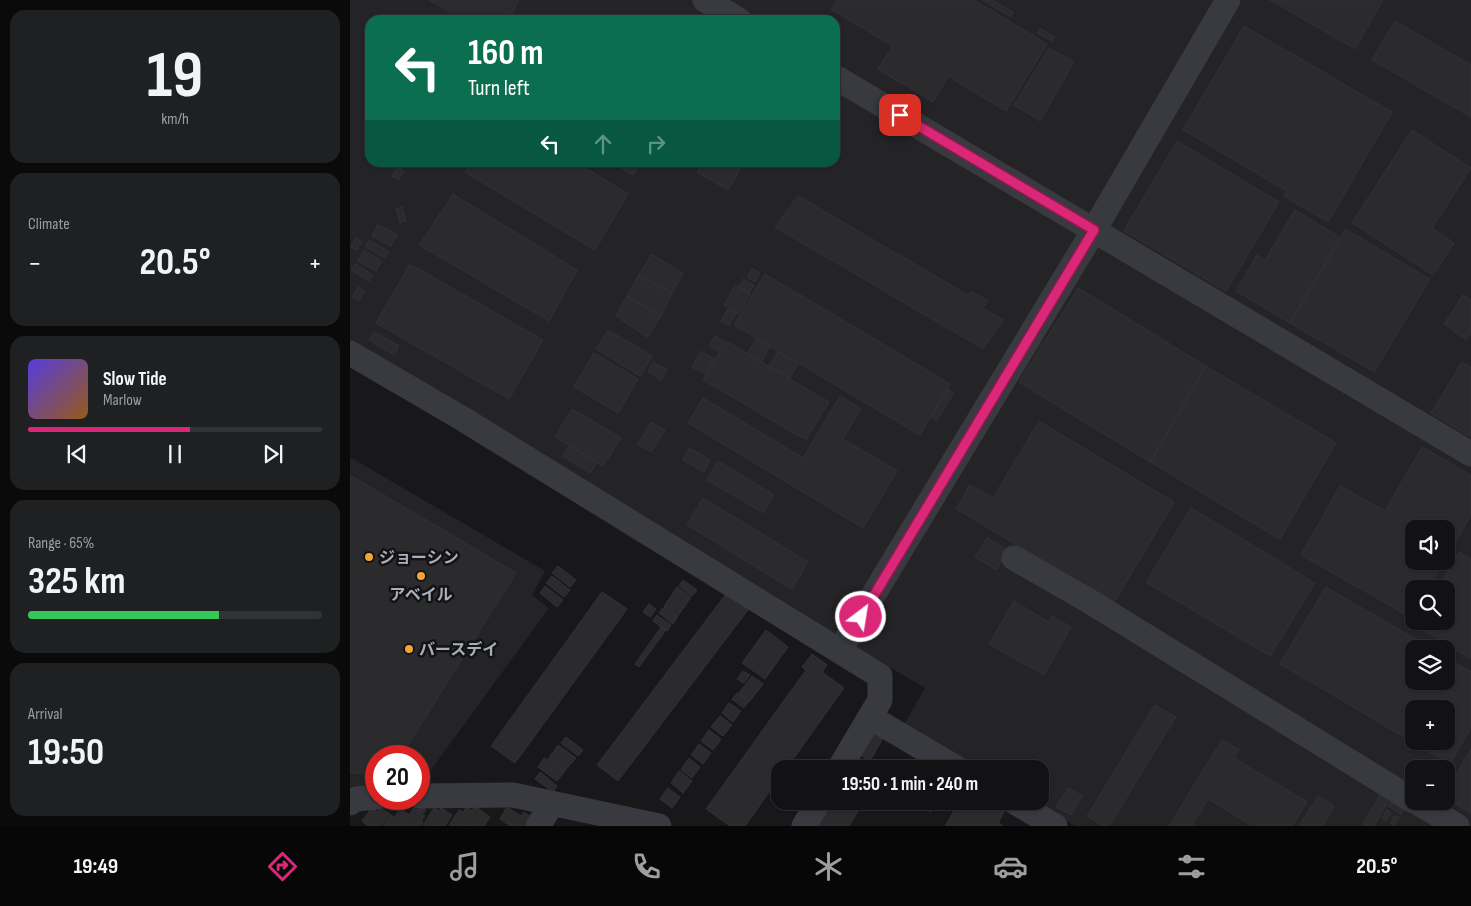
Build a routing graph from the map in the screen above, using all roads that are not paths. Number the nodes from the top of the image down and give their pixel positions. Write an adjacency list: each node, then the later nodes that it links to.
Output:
1 (705, 0): 3 (street)
2 (1228, 0): 5 (street)
3 (730, 15)
4 (840, 79): 5 (street)
5 (1094, 230): 7 (street); 9 (street)
6 (350, 353): 9 (street)
7 (1471, 454)
8 (1014, 558): 13 (street)
9 (840, 650): 10 (street)
10 (870, 717): 11 (street); 12 (street)
11 (844, 760)
12 (943, 760)
13 (1405, 795)
14 (430, 796): 17 (street)
15 (365, 798): 16 (street)
16 (350, 803)
17 (552, 804): 21 (street); 22 (street)
18 (814, 810): 23 (street)
19 (1028, 810): 24 (street)
20 (1429, 810): 25 (street)
21 (538, 826)
22 (659, 826)
23 (804, 826)
24 (1055, 826)
25 (1457, 826)

